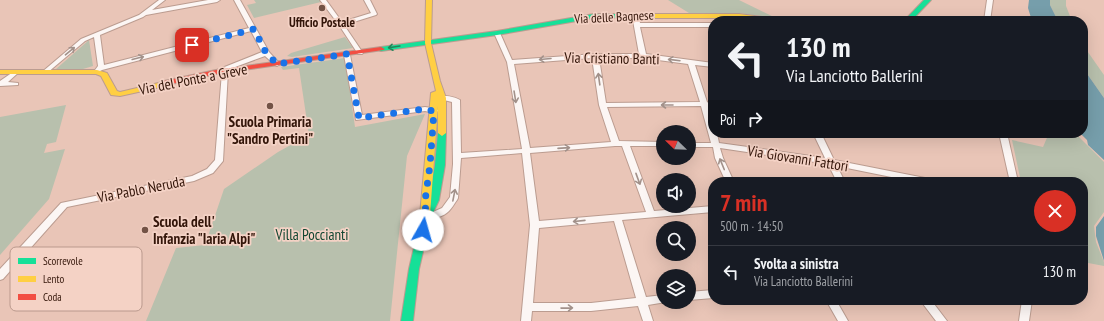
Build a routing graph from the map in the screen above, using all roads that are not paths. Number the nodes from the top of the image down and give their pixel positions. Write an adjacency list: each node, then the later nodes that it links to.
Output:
1 (217, 0): 9 (street)
2 (237, 0): 18 (street)
3 (323, 0): 15 (street)
4 (367, 0): 15 (street)
5 (429, 0): 21 (main road)
6 (928, 0): 13 (main road)
7 (990, 0): 14 (street)
8 (161, 1): 9 (street); 10 (street)
9 (191, 5): 10 (street)
10 (143, 15): 20 (street)
11 (636, 15): 12 (main road, Via delle Bagnese); 16 (street); 19 (main road, Via delle Bagnese)
12 (710, 16)
13 (912, 16)
14 (988, 16)
15 (341, 24): 23 (street)
16 (637, 24): 17 (street); 26 (street)
17 (708, 25)
18 (254, 29): 22 (street); 32 (street, one-way to 18)
19 (498, 33): 21 (main road, Via delle Bagnese); 27 (street)
20 (97, 34): 32 (street); 36 (street, one-way to 20)
21 (428, 42): 23 (main road, Via del Ponte a Greve, one-way to 23); 38 (main road)
22 (266, 53): 29 (street); 31 (street); 37 (street)
23 (360, 53): 24 (main road, Via del Ponte a Greve)
24 (347, 54): 29 (main road, Via del Ponte a Greve); 44 (street)
25 (595, 56): 26 (street, Via Cristiano Banti); 27 (street, Via Cristiano Banti, one-way to 27); 43 (street, one-way to 25)
26 (642, 56): 28 (street, Via Cristiano Banti, one-way to 26)
27 (510, 62): 57 (street, one-way to 57)
28 (691, 62): 30 (street, Via Cristiano Banti); 42 (street)
29 (277, 64): 31 (main road, Via del Ponte a Greve)
30 (708, 64)
31 (263, 66): 33 (main road, Via del Ponte a Greve)
32 (99, 70): 36 (main road); 37 (main road, Via del Ponte a Greve)
33 (225, 71): 37 (main road, Via del Ponte a Greve); 69 (street, Via Pablo Neruda)
34 (0, 72): 35 (main road)
35 (16, 72): 36 (main road); 39 (street)
36 (45, 72)
37 (209, 73)
38 (436, 81): 41 (main road); 44 (main road)
39 (0, 84): 40 (street)
40 (16, 84)
41 (442, 98): 46 (street); 47 (main road)
42 (706, 104): 43 (street, one-way to 43); 45 (street)
43 (603, 105): 52 (street)
44 (434, 111): 48 (main road)
45 (708, 112)
46 (456, 125): 47 (street); 58 (street)
47 (442, 126): 48 (street); 66 (main road)
48 (432, 130): 66 (main road)
49 (715, 138): 56 (street)
50 (820, 138): 59 (street)
51 (1004, 138): 63 (street)
52 (616, 144): 53 (street); 57 (street, one-way to 52)
53 (625, 144): 54 (street); 65 (street, one-way to 65)
54 (656, 144)
55 (696, 145): 56 (street, Via Giovanni Fattori)
56 (717, 145): 59 (street, Via Giovanni Fattori); 60 (street, one-way to 56)
57 (526, 150): 58 (street); 68 (street)
58 (457, 156): 66 (street, one-way to 58)
59 (832, 162): 61 (street); 62 (street, Via Giovanni Fattori)
60 (728, 177)
61 (839, 177)
62 (906, 177)
63 (1013, 177)
64 (708, 209): 65 (street)
65 (651, 214): 67 (street)
66 (426, 217): 80 (main road)
67 (617, 217): 68 (street, one-way to 68); 75 (street)
68 (535, 226): 79 (street)
69 (26, 247)
70 (10, 265): 71 (street, Via Pablo Neruda)
71 (0, 276)
72 (708, 294): 73 (street)
73 (696, 295)
74 (656, 300): 75 (street)
75 (643, 301): 79 (street, one-way to 75); 82 (street)
76 (834, 305): 83 (street)
77 (929, 305): 84 (street)
78 (1026, 305): 85 (street)
79 (528, 307): 81 (street)
80 (406, 321)
81 (526, 321)
82 (648, 321)
83 (843, 321)
84 (942, 321)
85 (1024, 321)

